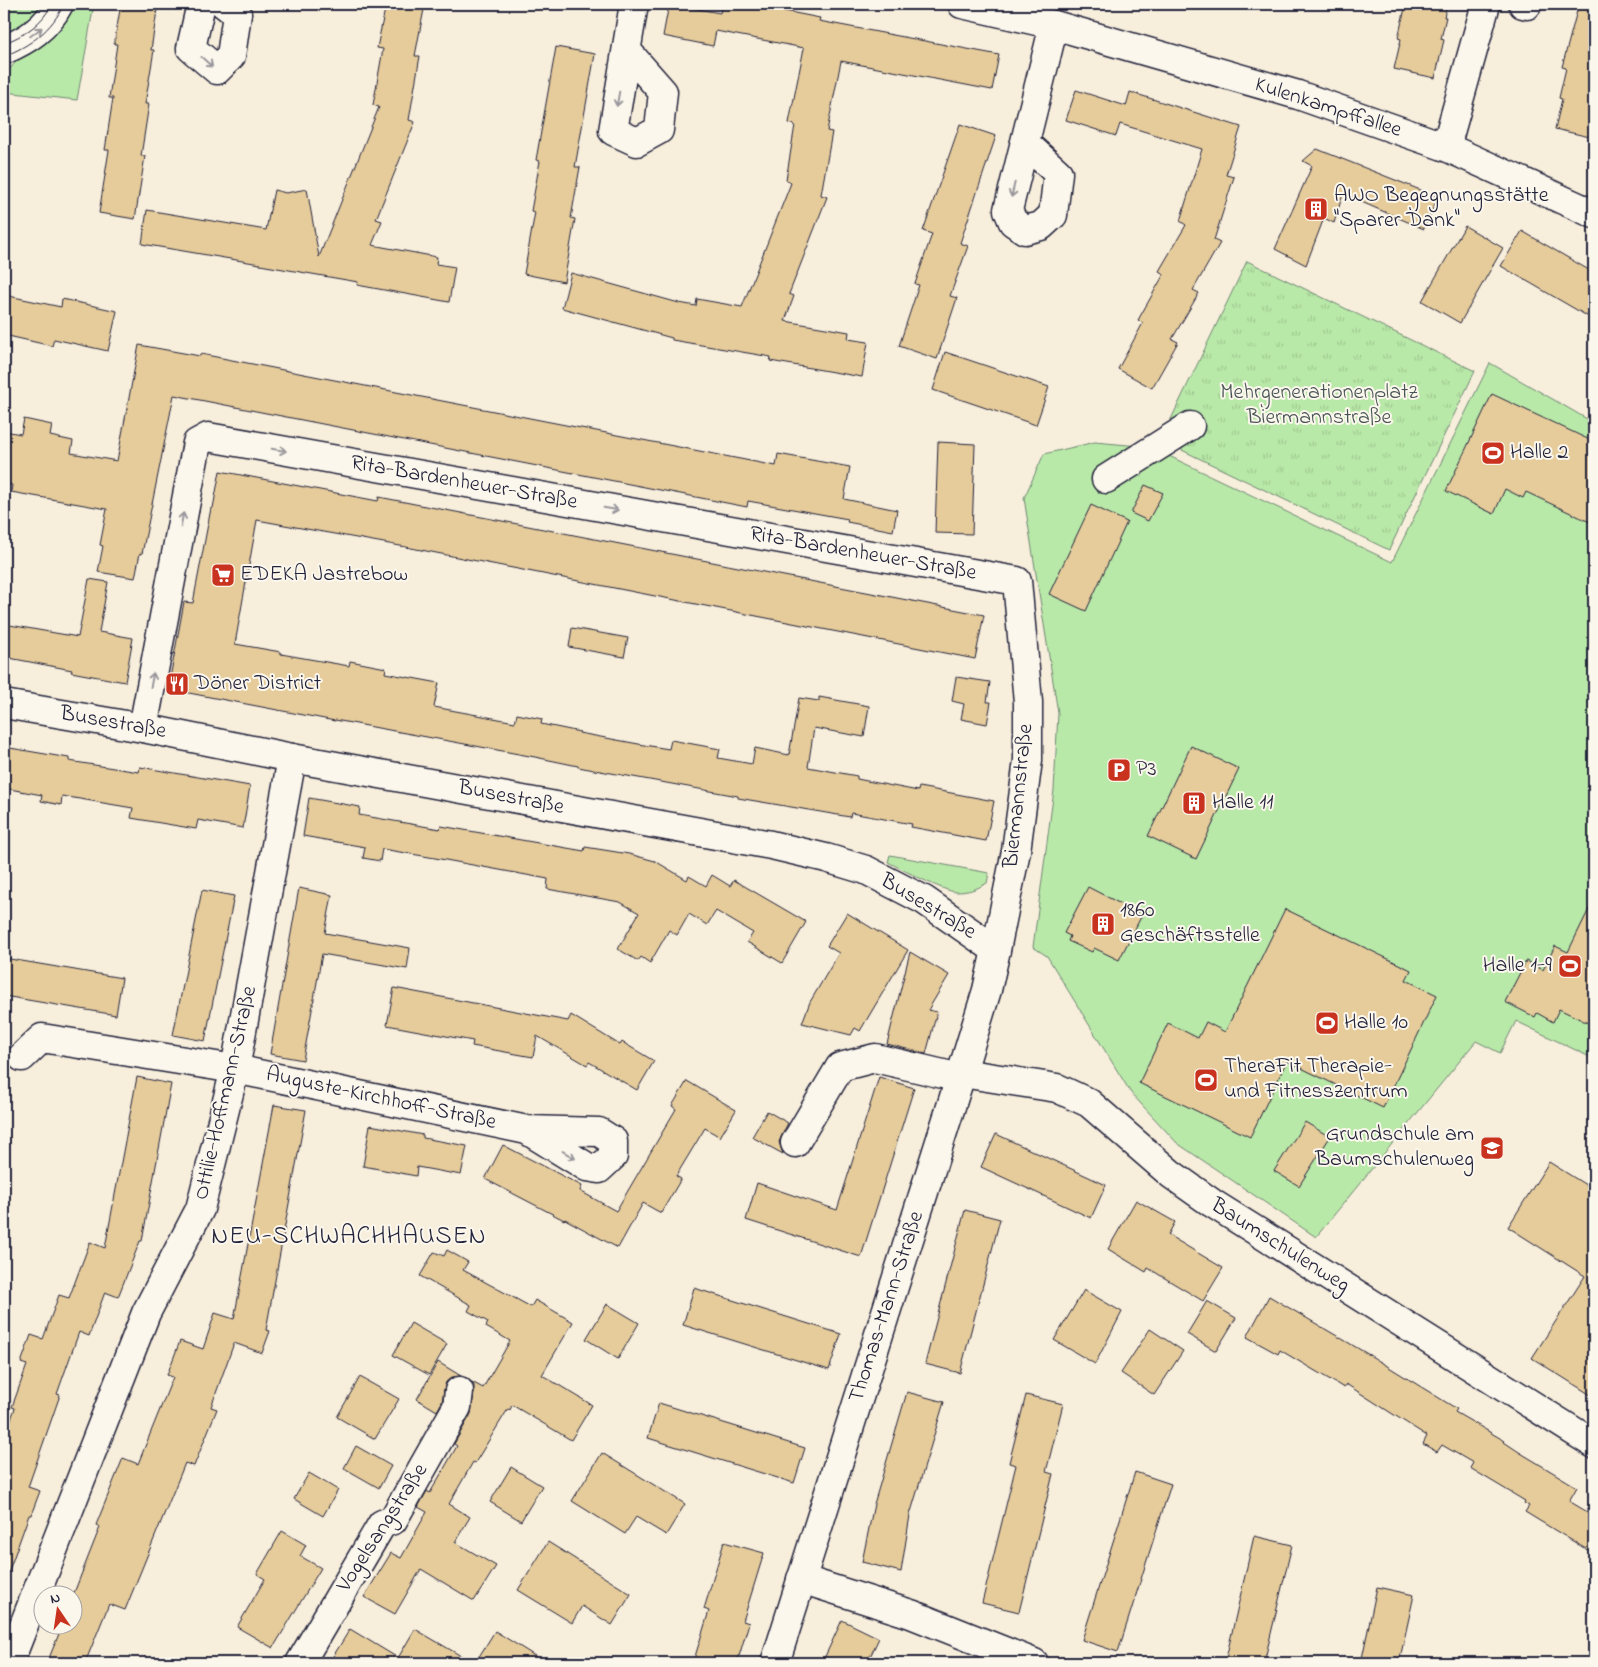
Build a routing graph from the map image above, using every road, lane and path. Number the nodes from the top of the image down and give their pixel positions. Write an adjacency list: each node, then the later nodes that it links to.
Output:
1 (59, 4): 9 (street, one-way to 1)
2 (201, 4): 3 (street, one-way to 3)
3 (224, 4)
4 (634, 4): 10 (street)
5 (962, 4): 7 (street, Kulenkampffallee)
6 (1486, 4): 12 (street)
7 (1007, 8): 8 (street, Kulenkampffallee)
8 (1054, 25): 11 (street); 12 (street, Kulenkampffallee)
9 (4, 50)
10 (627, 51)
11 (1025, 143)
12 (1446, 147): 13 (street, Kulenkampffallee)
13 (1594, 214)
14 (1190, 426): 15 (street)
15 (1106, 479)
16 (1017, 582): 18 (street, Rita-Bardenheuer-Straße, one-way to 16); 20 (street, Biermannstraße)
17 (4, 704): 18 (street, Busestraße)
18 (143, 728): 19 (street, Busestraße)
19 (292, 758): 20 (street, Busestraße); 22 (street, Ottilie-Hoffmann-Straße)
20 (996, 950): 23 (street, Thomas-Mann-Straße)
21 (22, 1057): 22 (street, Auguste-Kirchhoff-Straße)
22 (235, 1069): 24 (street, Auguste-Kirchhoff-Straße); 29 (street, Ottilie-Hoffmann-Straße)
23 (961, 1075): 25 (street, Baumschulenweg); 27 (street, Baumschulenweg); 28 (street, Thomas-Mann-Straße)
24 (527, 1130)
25 (795, 1143)
26 (459, 1391): 30 (street, Vogelsangstraße)
27 (1594, 1443)
28 (801, 1579): 31 (street, Thomas-Mann-Straße); 32 (street)
29 (9, 1663)
30 (300, 1663)
31 (775, 1663)
32 (1034, 1663)

